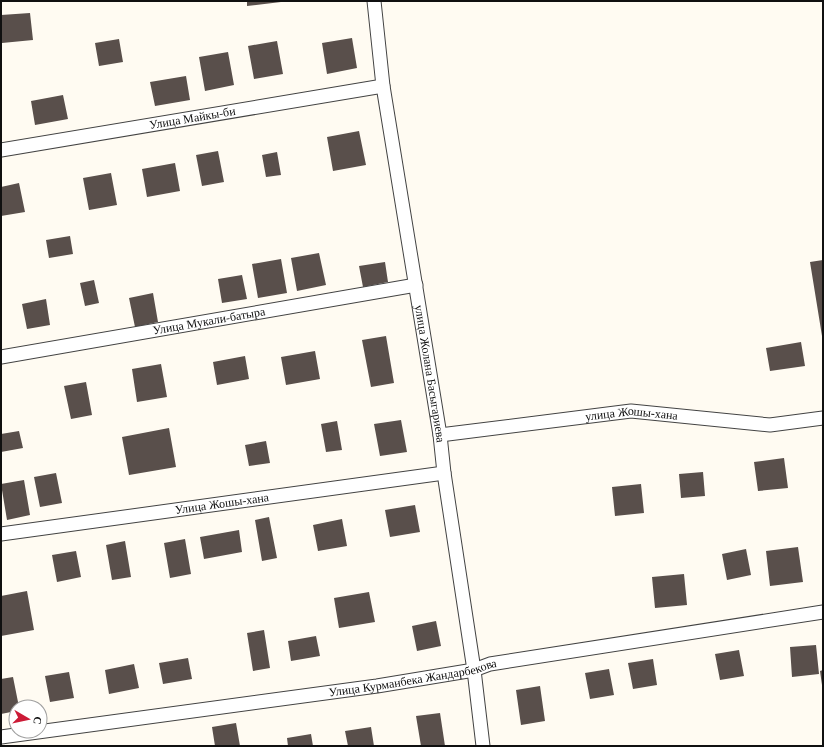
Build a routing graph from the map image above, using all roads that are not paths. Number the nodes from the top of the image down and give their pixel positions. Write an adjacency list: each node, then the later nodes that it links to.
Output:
1 (374, 1): 2 (street, улица Жолана Басыгариева)
2 (383, 86): 3 (street, Улица Майкы-би); 4 (street, улица Жолана Басыгариева)
3 (1, 150)
4 (416, 285): 5 (street, Улица Мукали-батыра); 7 (street, улица Жолана Басыгариева)
5 (1, 357)
6 (823, 418): 7 (street, улица Жошы-хана)
7 (440, 435): 8 (street, улица Жолана Басыгариева)
8 (444, 473): 9 (street, Улица Жошы-хана); 11 (street, улица Жолана Басыгариева)
9 (1, 534)
10 (823, 612): 11 (street, Улица Курманбека Жандарбекова)
11 (474, 670): 12 (street, Улица Курманбека Жандарбекова); 13 (street, улица Жолана Басыгариева)
12 (1, 737)
13 (483, 746)

